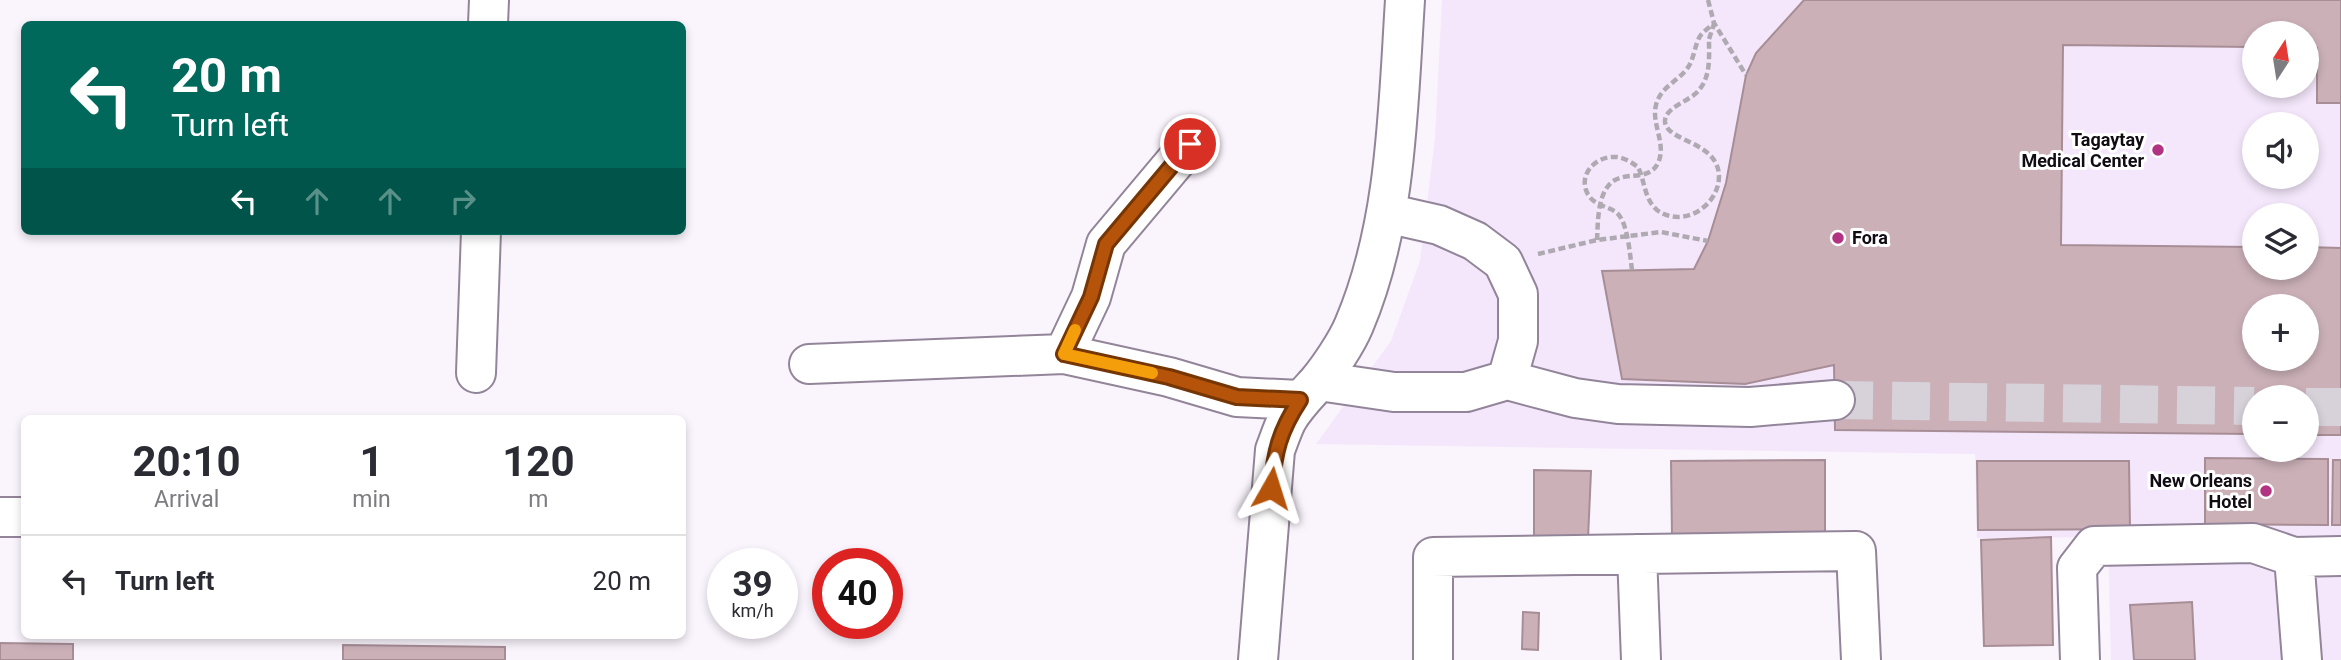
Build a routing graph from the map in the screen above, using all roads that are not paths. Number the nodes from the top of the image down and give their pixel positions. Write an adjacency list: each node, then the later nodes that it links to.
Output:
1 (489, 0): 3 (street)
2 (1405, 0): 5 (street)
3 (488, 21)
4 (1190, 144): 7 (street)
5 (1386, 213): 10 (street); 11 (street)
6 (481, 235): 9 (street)
7 (1064, 354): 8 (street); 11 (street)
8 (810, 364)
9 (476, 373)
10 (1507, 380): 11 (street); 12 (street)
11 (1310, 391): 18 (street)
12 (1835, 400)
13 (0, 517): 14 (street)
14 (21, 517)
15 (1637, 554): 19 (street); 20 (street); 21 (street)
16 (2341, 556): 17 (street)
17 (2294, 557): 22 (street); 23 (street)
18 (1258, 660)
19 (1433, 660)
20 (1641, 660)
21 (1861, 660)
22 (2080, 660)
23 (2302, 660)

